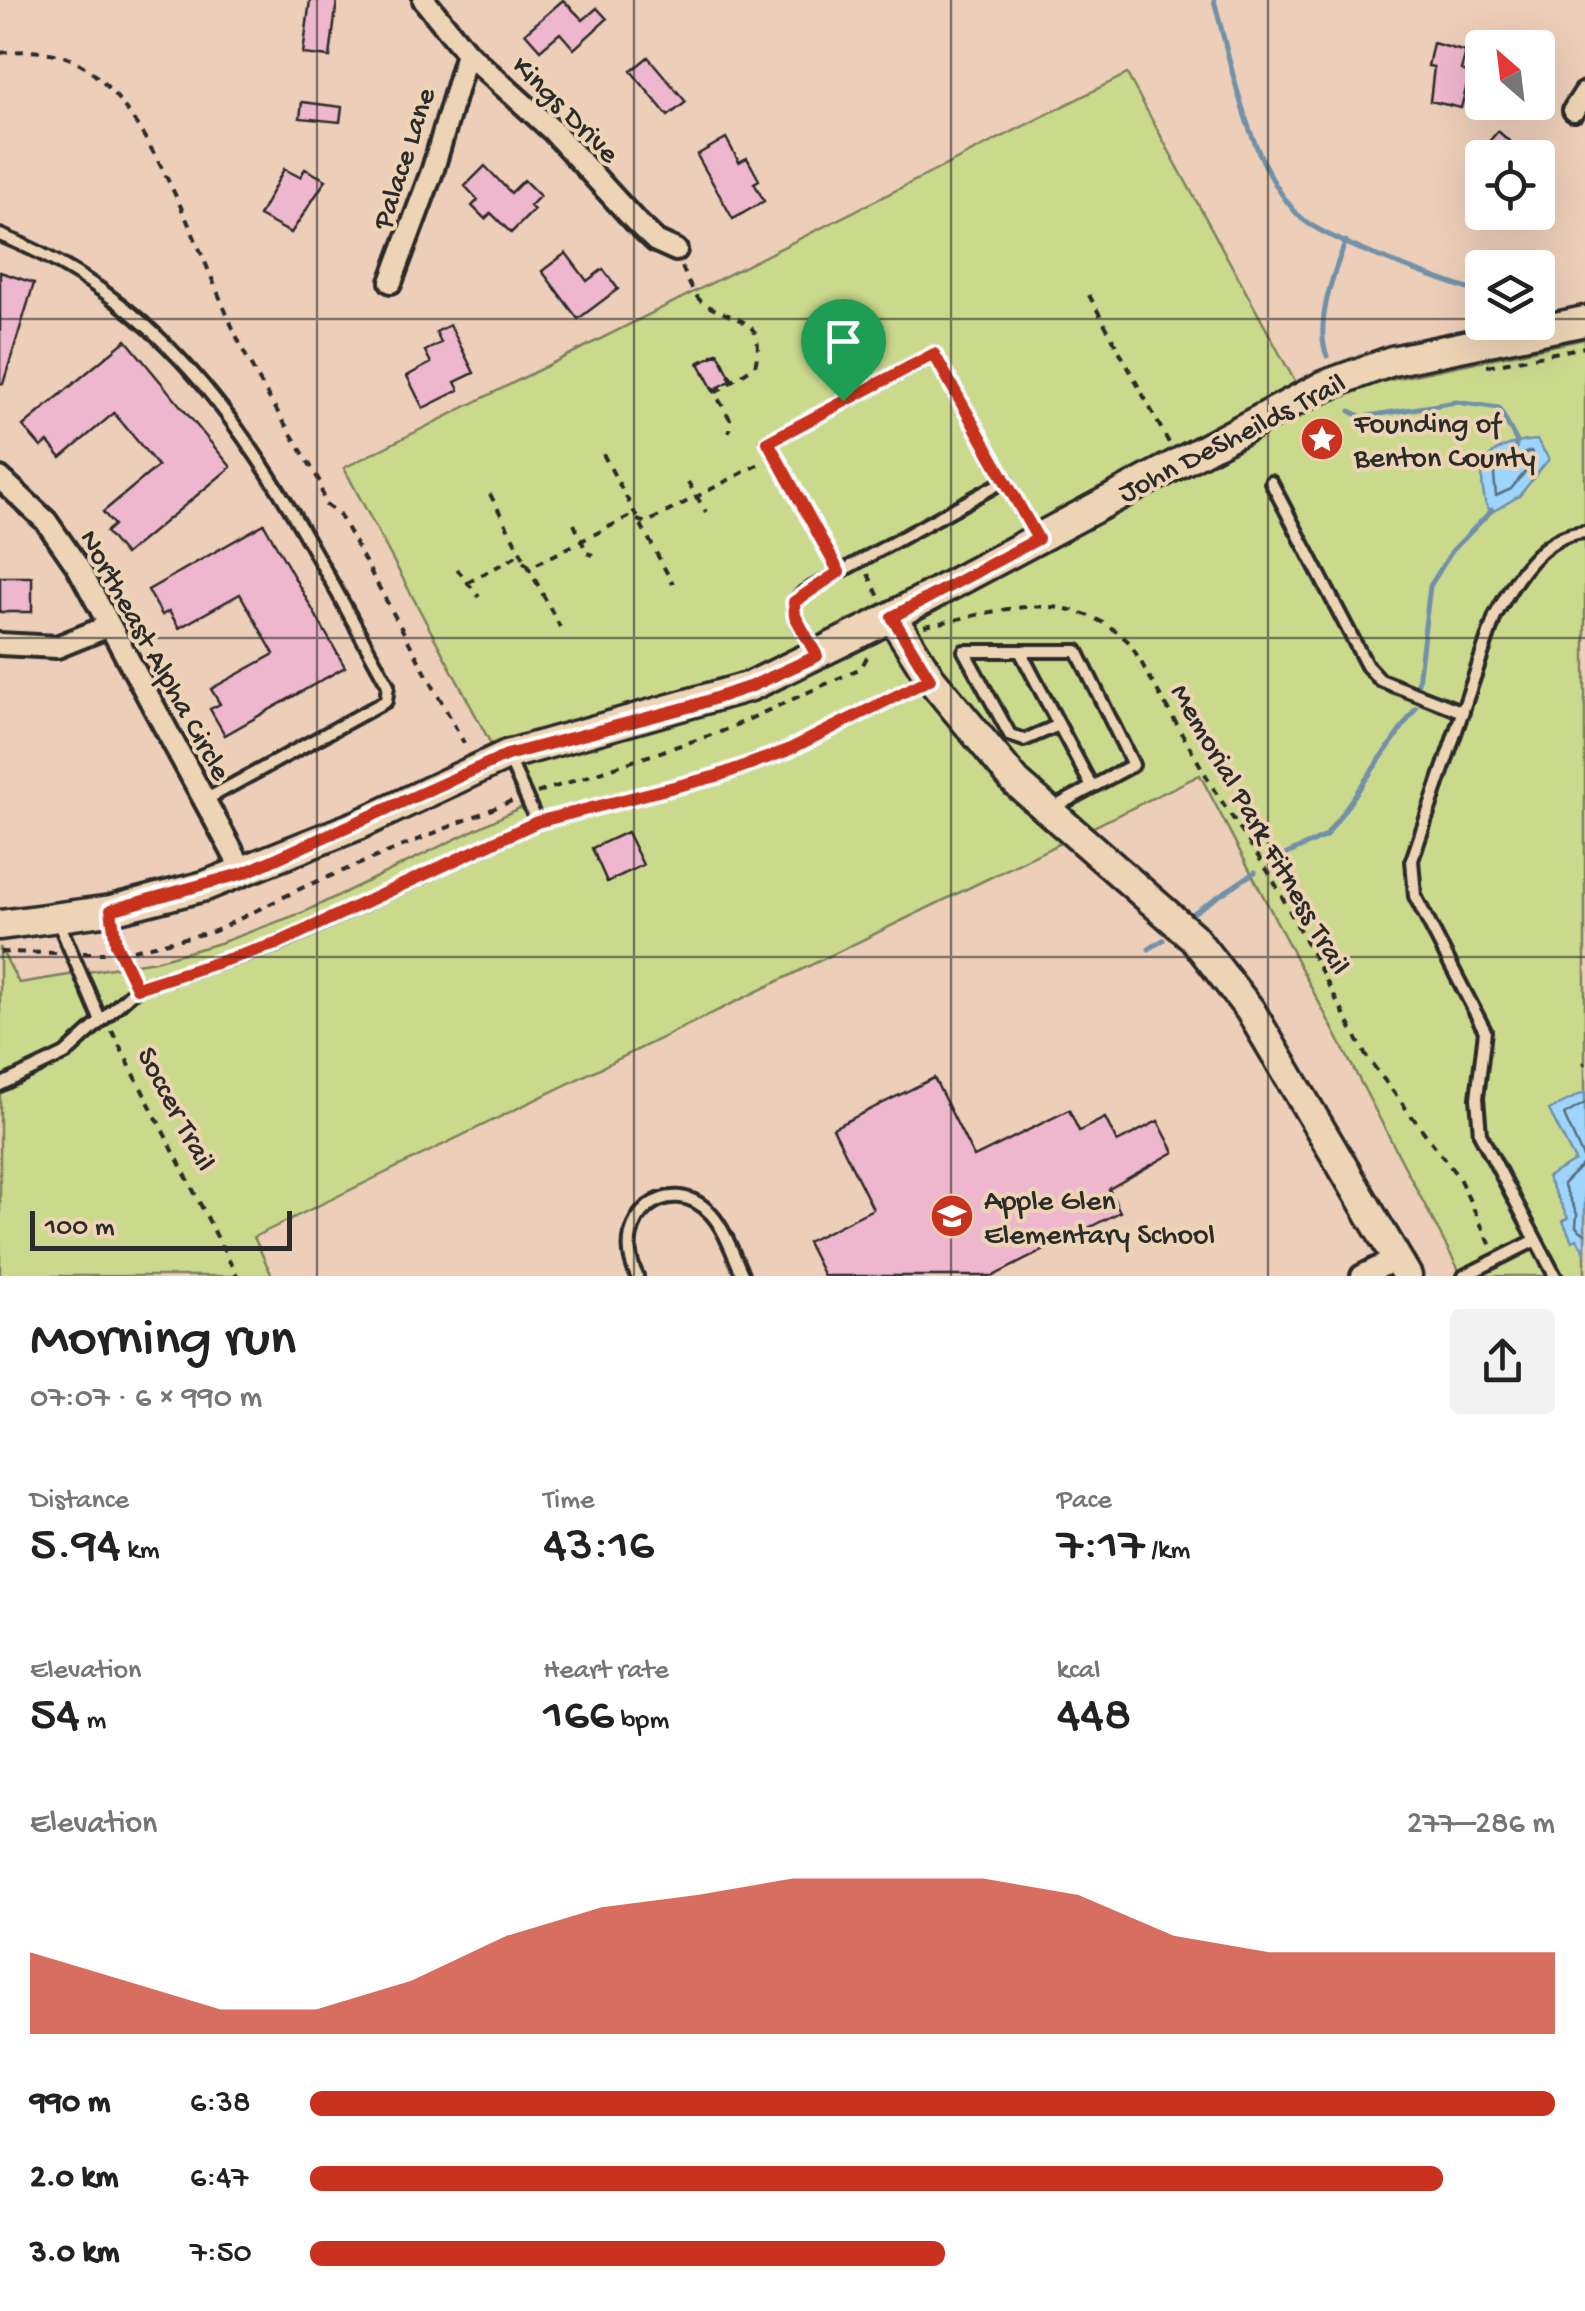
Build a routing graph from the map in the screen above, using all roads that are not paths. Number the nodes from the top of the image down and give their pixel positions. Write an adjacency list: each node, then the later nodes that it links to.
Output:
1 (424, 0): 2 (street, Kings Drive)
2 (467, 53): 4 (street, Kings Drive); 5 (street, Palace Lane)
3 (0, 235): 23 (lane)
4 (676, 250)
5 (391, 282)
6 (1585, 321): 11 (street)
7 (0, 478): 14 (street, Northeast Alpha Circle)
8 (1006, 480): 11 (lane); 12 (lane); 12 (lane)
9 (1272, 482): 19 (lane)
10 (1585, 532): 19 (lane)
11 (1038, 539): 13 (street)
12 (839, 572): 17 (lane)
13 (887, 609): 17 (street); 18 (street)
14 (109, 626): 15 (street); 23 (street, Northeast Alpha Circle)
15 (0, 644)
16 (1020, 651): 20 (lane); 20 (lane); 22 (lane)
17 (817, 656): 21 (street)
18 (930, 679): 24 (street); 25 (lane)
19 (1464, 712): 33 (lane)
20 (1060, 725): 22 (lane)
21 (507, 755): 25 (lane); 26 (street)
22 (1092, 788): 24 (lane)
23 (205, 800): 26 (street, Northeast Alpha Circle)
24 (1048, 811): 34 (street)
25 (537, 822): 30 (lane)
26 (244, 873): 27 (street)
27 (111, 910): 28 (street); 30 (lane)
28 (56, 919): 29 (street); 31 (lane)
29 (0, 925)
30 (137, 988): 31 (lane)
31 (100, 1019): 32 (lane)
32 (0, 1085)
33 (1536, 1240): 38 (lane); 39 (lane)
34 (1402, 1267): 37 (street)
35 (637, 1276): 36 (lane)
36 (744, 1276)
37 (1362, 1276)
38 (1464, 1276)
39 (1555, 1276)

